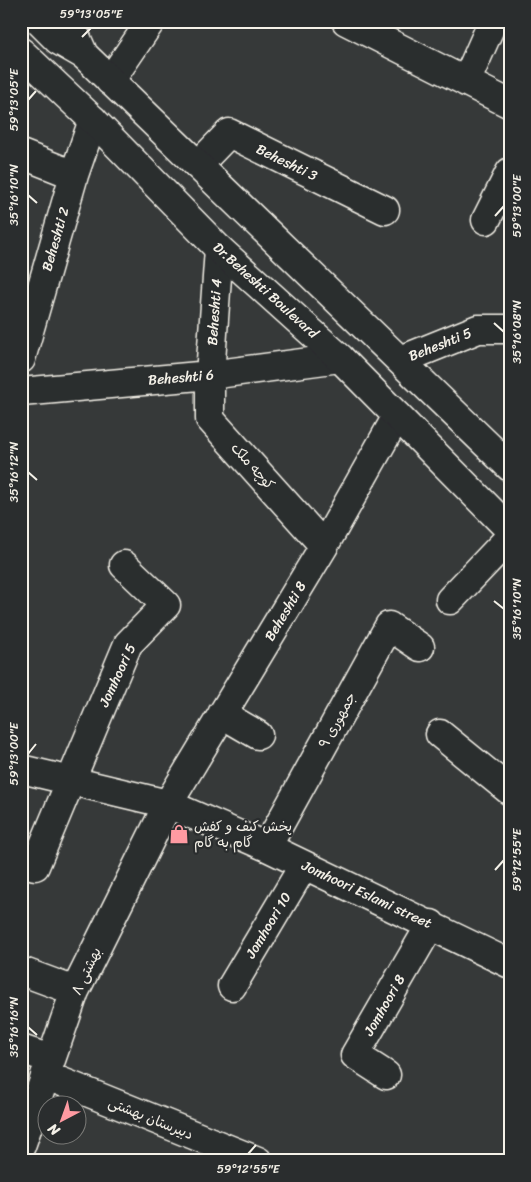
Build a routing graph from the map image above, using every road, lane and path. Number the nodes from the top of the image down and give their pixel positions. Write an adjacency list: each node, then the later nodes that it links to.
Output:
1 (39, 21): 7 (street)
2 (69, 21): 7 (street)
3 (151, 21): 9 (street)
4 (493, 21): 8 (street)
5 (353, 23): 8 (street)
6 (21, 52): 11 (street, Dr.Beheshti Boulevard)
7 (84, 54): 9 (street)
8 (466, 82): 10 (street)
9 (116, 87): 11 (street, Beheshti 2); 13 (street)
10 (510, 104)
11 (93, 120): 15 (street, Beheshti 2); 18 (street, Dr.Beheshti Boulevard)
12 (21, 154): 15 (street)
13 (198, 165): 16 (street, Beheshti 3); 22 (street)
14 (510, 172): 17 (street)
15 (74, 175): 21 (street, Beheshti 2)
16 (385, 210)
17 (486, 220)
18 (219, 249): 20 (street, Dr.Beheshti Boulevard); 23 (street, Beheshti 4)
19 (510, 329): 22 (street, Beheshti 5)
20 (340, 358): 23 (street, Beheshti 6); 25 (street, Dr.Beheshti Boulevard)
21 (21, 359)
22 (400, 360): 26 (street)
23 (210, 375): 24 (street, Beheshti 6); 29 (street, کوچه ملک)
24 (21, 392)
25 (396, 416): 27 (street, Dr.Beheshti Boulevard); 29 (street, Beheshti 8)
26 (510, 467)
27 (510, 530)
28 (510, 537): 31 (street)
29 (324, 546): 33 (street, Beheshti 8)
30 (124, 565): 37 (street, Jomhoori 5)
31 (450, 600)
32 (420, 647): 40 (street, جمهوری ۹)
33 (222, 714): 35 (street); 39 (street, Beheshti 8)
34 (440, 734): 38 (street)
35 (258, 735)
36 (21, 769): 37 (street, Jomhoori Eslami street)
37 (70, 780): 39 (street, Jomhoori Eslami street); 41 (street)
38 (510, 791)
39 (168, 804): 40 (street, Jomhoori Eslami street); 47 (street, بهشتی ۸)
40 (267, 847): 42 (street, Jomhoori Eslami street)
41 (23, 863)
42 (304, 865): 43 (street, Jomhoori Eslami street); 46 (street, Jomhoori 10)
43 (431, 924): 44 (street, Jomhoori Eslami street); 50 (street, Jomhoori 8)
44 (509, 960)
45 (21, 972): 47 (street)
46 (232, 986)
47 (75, 991): 49 (street, بهشتی ۸)
48 (21, 1049): 49 (street, دبیرستان بهشتی)
49 (48, 1067): 51 (street, بهشتی ۸); 52 (street, دبیرستان بهشتی)
50 (386, 1075)
51 (21, 1146)
52 (258, 1161)

